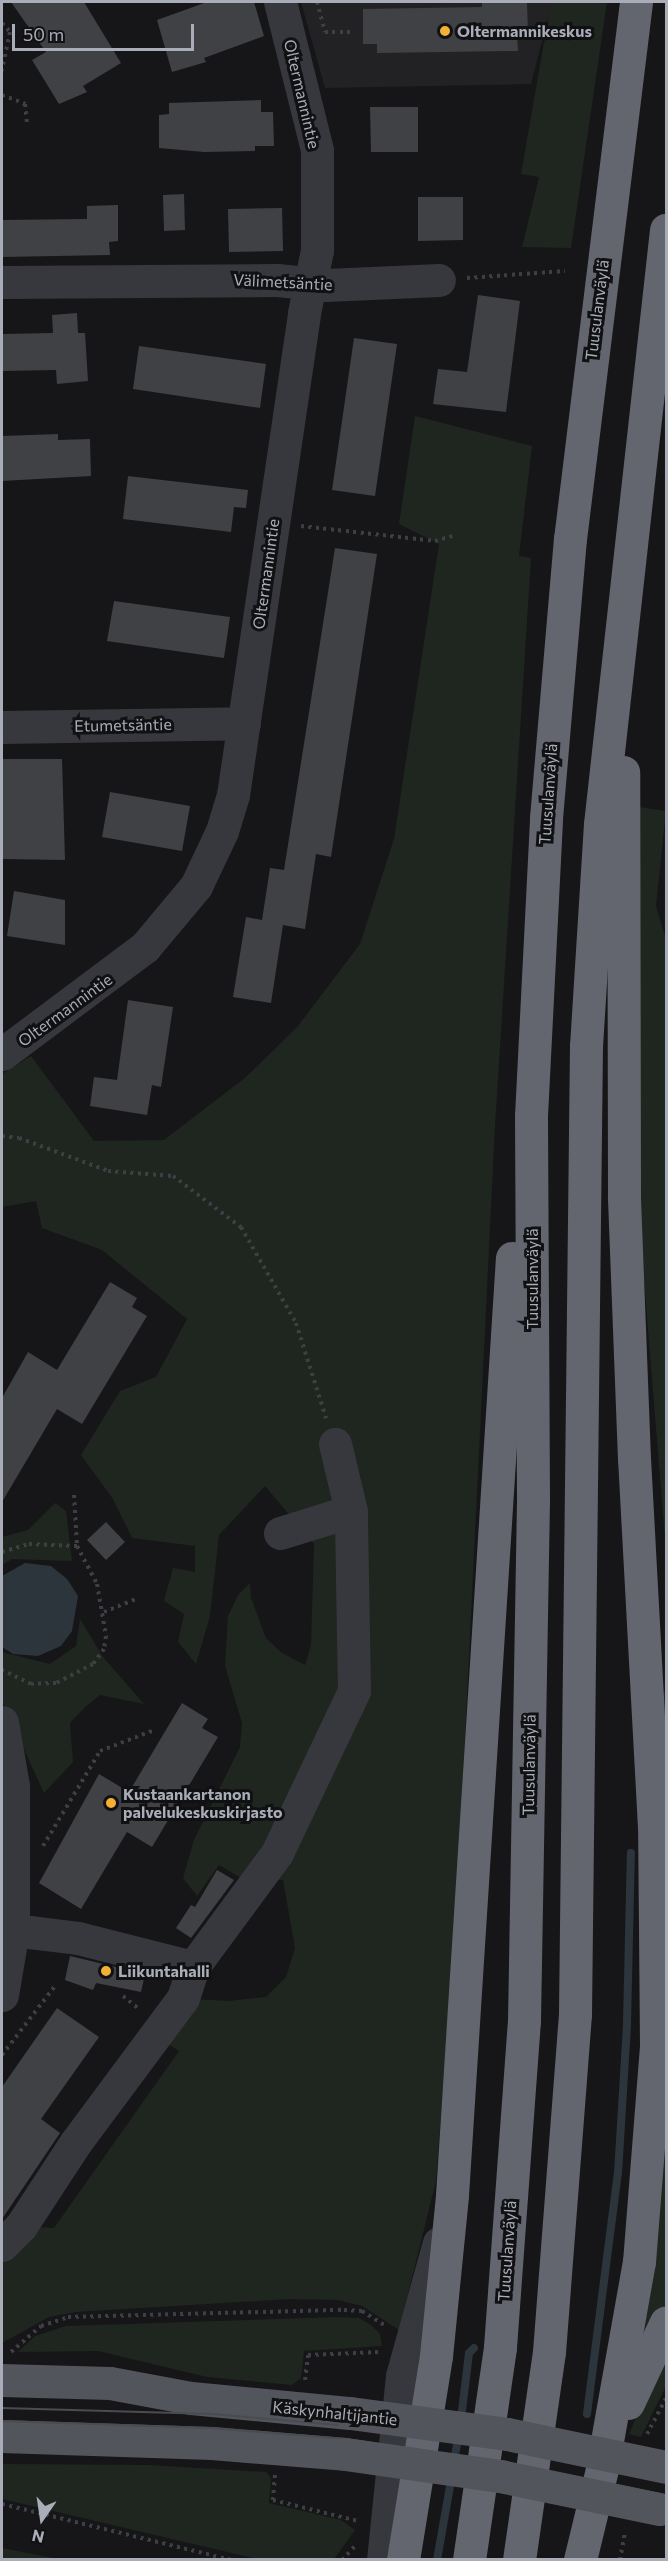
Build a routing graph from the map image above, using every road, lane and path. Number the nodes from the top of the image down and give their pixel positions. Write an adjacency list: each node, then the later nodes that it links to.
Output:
1 (280, 2): 13 (street, Oltermannintie)
2 (317, 2): 5 (path)
3 (636, 2): 20 (highway, Tuusulanväylä)
4 (2, 23): 6 (path)
5 (353, 32)
6 (2, 71)
7 (2, 94): 8 (path)
8 (27, 124)
9 (666, 230): 16 (highway)
10 (565, 271): 11 (path)
11 (439, 280): 13 (street, Välimetsäntie)
12 (2, 282): 13 (street, Välimetsäntie)
13 (311, 282): 14 (street, Oltermannintie)
14 (273, 525): 15 (path); 17 (street, Oltermannintie)
15 (456, 535)
16 (618, 678): 23 (highway); 59 (highway)
17 (244, 723): 18 (street, Etumetsäntie); 19 (street, Oltermannintie)
18 (2, 727)
19 (2, 1054)
20 (531, 1116): 41 (highway); 58 (highway, Tuusulanväylä)
21 (2, 1136): 22 (path)
22 (335, 1444): 25 (street)
23 (634, 1459): 31 (highway); 50 (highway)
24 (74, 1495): 27 (path)
25 (351, 1511): 26 (street); 37 (street)
26 (280, 1533)
27 (76, 1546): 28 (path); 30 (path)
28 (2, 1552)
29 (136, 1599): 30 (path)
30 (104, 1612): 32 (path)
31 (666, 1627)
32 (2, 1670)
33 (2, 1722): 36 (street)
34 (152, 1731): 35 (path)
35 (36, 1857)
36 (13, 1930): 37 (street); 39 (street)
37 (193, 1967): 42 (street)
38 (55, 1986): 40 (path)
39 (2, 1995)
40 (2, 2055)
41 (452, 2195): 56 (street); 57 (highway)
42 (2, 2245)
43 (666, 2322): 50 (highway)
44 (389, 2329): 46 (path)
45 (370, 2352): 47 (path)
46 (5, 2367): 49 (main road, Käskynhaltijantie, bridge)
47 (305, 2376)
48 (2, 2436): 53 (main road, bridge)
49 (666, 2467)
50 (602, 2469): 60 (highway)
51 (275, 2478): 54 (path)
52 (2, 2504): 55 (path)
53 (663, 2510)
54 (365, 2523)
55 (232, 2559)
56 (383, 2559)
57 (403, 2559)
58 (469, 2559)
59 (519, 2559)
60 (580, 2559)

